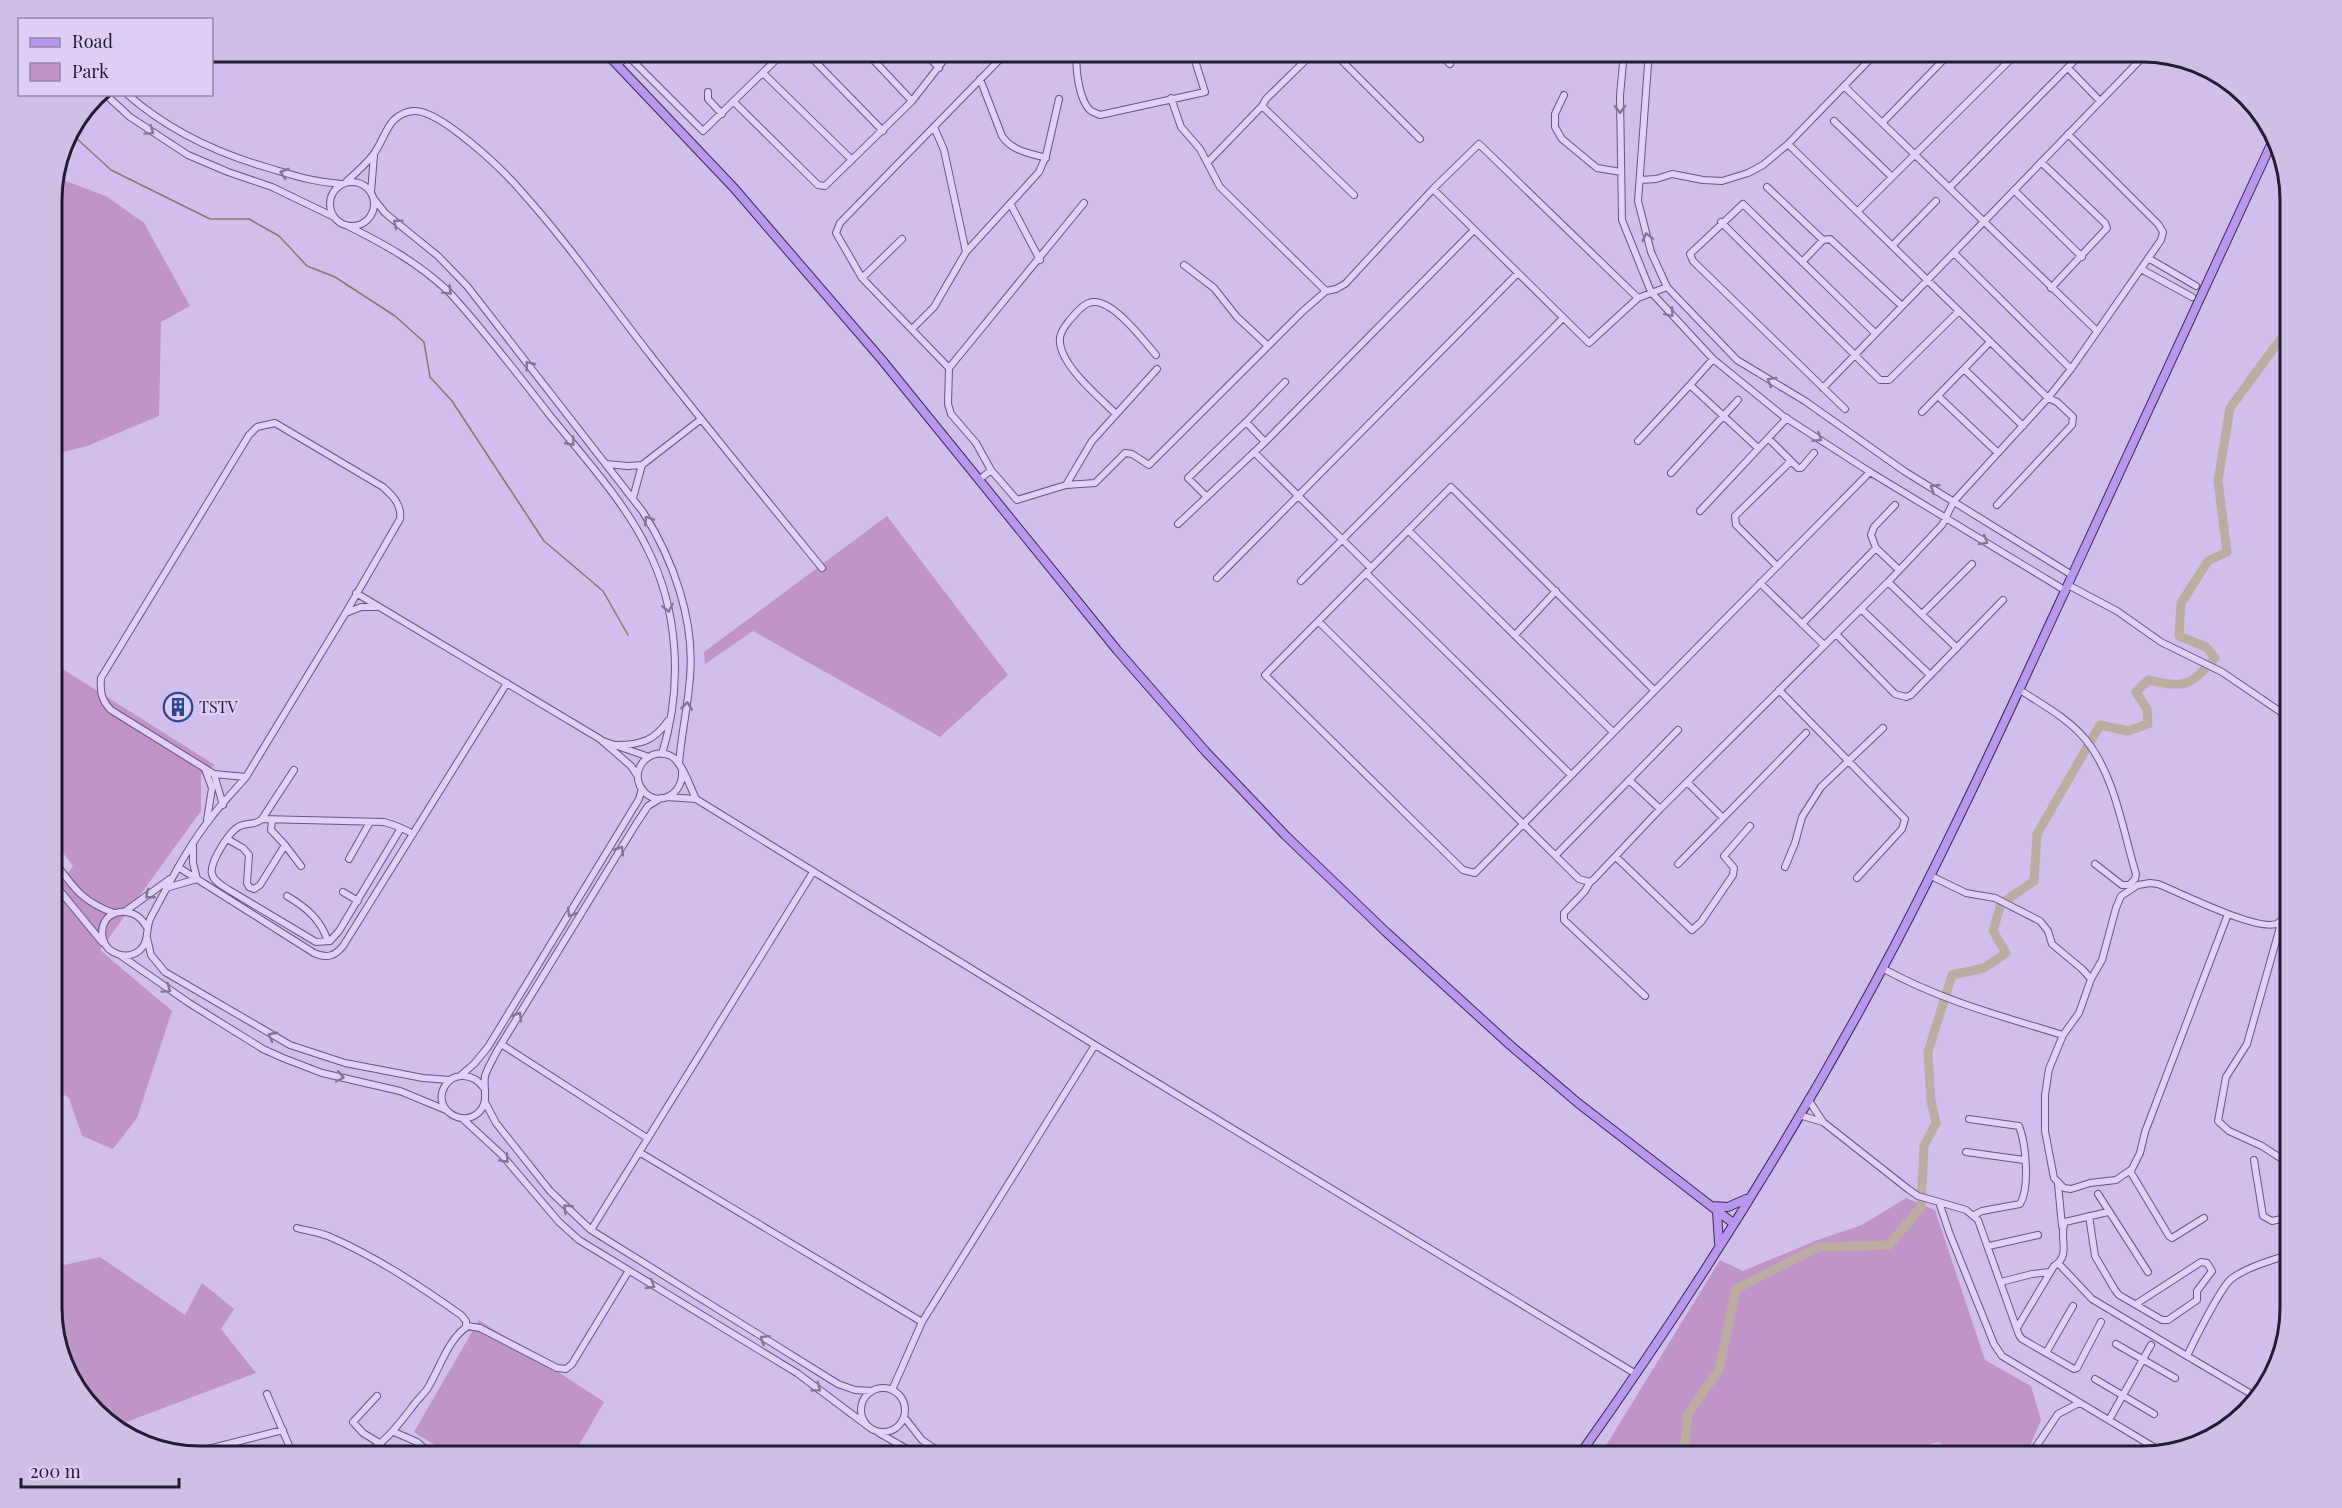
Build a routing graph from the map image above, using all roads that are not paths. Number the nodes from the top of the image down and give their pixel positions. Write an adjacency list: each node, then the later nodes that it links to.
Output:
1 (614, 62): 21 (main road)
2 (621, 62): 21 (street)
3 (634, 62): 37 (street)
4 (774, 62): 24 (street)
5 (816, 62): 41 (street)
6 (876, 62): 33 (street)
7 (933, 62): 22 (street)
8 (943, 62): 22 (street)
9 (997, 62): 25 (street)
10 (1074, 62): 31 (street)
11 (1195, 62): 31 (street)
12 (1304, 62): 36 (street)
13 (1343, 62): 43 (street)
14 (1623, 62): 52 (street, one-way to 52)
15 (1648, 62): 54 (street)
16 (1867, 62): 26 (street)
17 (1941, 62): 39 (street)
18 (2008, 62): 47 (street)
19 (2074, 62): 23 (street)
20 (2138, 62): 34 (street)
21 (617, 65): 134 (main road)
22 (939, 68): 33 (street)
23 (2068, 68): 34 (street); 57 (street)
24 (764, 73): 35 (street); 49 (street)
25 (980, 79): 40 (street); 48 (street)
26 (1844, 86): 39 (street); 44 (street)
27 (708, 92): 37 (street)
28 (1564, 95): 52 (street)
29 (130, 96): 55 (street, one-way to 29)
30 (108, 97): 66 (street, one-way to 66)
31 (1171, 98): 50 (street)
32 (1059, 99): 48 (street)
33 (912, 100): 41 (street)
34 (2100, 100): 42 (street)
35 (734, 102): 37 (street); 49 (street)
36 (1262, 106): 50 (street); 60 (street)
37 (722, 114)
38 (1833, 121): 53 (street)
39 (1883, 122): 47 (street)
40 (934, 127): 74 (street); 83 (street)
41 (883, 131): 49 (street)
42 (2068, 134): 51 (street); 77 (street)
43 (1420, 139)
44 (1788, 144): 54 (street); 65 (street)
45 (2270, 147): 153 (main road)
46 (374, 154): 55 (street); 61 (street); 118 (street)
47 (1917, 154): 53 (street); 57 (street)
48 (1046, 158): 64 (street)
49 (852, 160)
50 (1208, 162): 88 (street)
51 (2041, 162): 59 (street); 76 (street)
52 (1621, 172): 89 (street)
53 (1892, 177): 65 (street)
54 (1640, 180): 86 (street, one-way to 54)
55 (344, 183): 61 (street); 66 (street)
56 (1767, 187): 72 (street)
57 (1950, 188): 68 (street)
58 (1433, 189): 70 (street); 88 (street); 91 (street)
59 (2014, 190): 68 (street); 76 (street)
60 (1354, 195)
61 (372, 196): 69 (street); 129 (street, one-way to 61)
62 (1936, 201): 73 (street)
63 (1084, 203): 78 (street)
64 (1011, 205): 74 (street); 78 (street)
65 (1858, 211): 73 (street)
66 (334, 217): 69 (street)
67 (1721, 222): 79 (street); 100 (street); 109 (street)
68 (1985, 222): 75 (street); 87 (street)
69 (346, 225): 178 (street, one-way to 178)
70 (1474, 230): 82 (street); 123 (street)
71 (902, 239): 83 (street)
72 (1823, 240): 79 (street); 92 (street)
73 (1893, 245): 84 (street)
74 (966, 252): 95 (street)
75 (1954, 253): 84 (street); 106 (street)
76 (2082, 257): 87 (street)
77 (2148, 258): 81 (street); 85 (street)
78 (1040, 260): 103 (street)
79 (1802, 262): 97 (street)
80 (1184, 265): 99 (street)
81 (2141, 269): 90 (street); 96 (street)
82 (1518, 273): 94 (street); 136 (street)
83 (862, 278): 95 (street)
84 (1928, 279): 92 (street); 93 (street)
85 (2196, 286)
86 (1667, 287): 89 (street); 139 (street, one-way to 86)
87 (2051, 288): 96 (street)
88 (1326, 291): 99 (street)
89 (1651, 292): 91 (street); 102 (street, one-way to 102)
90 (2192, 297)
91 (1638, 298): 94 (street)
92 (1902, 306): 97 (street)
93 (1959, 310): 98 (street); 100 (street)
94 (1563, 318): 146 (street)
95 (912, 329): 103 (street)
96 (2097, 331): 106 (street)
97 (1875, 333): 100 (street)
98 (1990, 342): 105 (street); 111 (street)
99 (1267, 345): 135 (street)
100 (1855, 354): 109 (street)
101 (1156, 355): 115 (street)
102 (1713, 359): 108 (street); 117 (street)
103 (949, 369): 131 (street)
104 (1157, 369): 115 (street)
105 (1964, 369): 110 (street); 120 (street)
106 (2071, 369): 111 (street)
107 (1285, 382): 119 (street)
108 (1690, 385): 116 (street); 122 (street)
109 (1823, 388): 113 (street)
110 (1938, 396): 114 (street); 127 (street)
111 (2048, 398): 120 (street); 141 (street)
112 (1738, 400): 116 (street)
113 (1845, 409)
114 (1922, 412)
115 (1116, 414): 135 (street)
116 (1724, 416): 124 (street); 133 (street)
117 (1787, 418): 121 (street); 132 (street, one-way to 132)
118 (700, 420): 130 (street); 150 (street)
119 (1246, 422): 123 (street); 137 (street)
120 (2023, 426): 127 (street)
121 (1768, 438): 124 (street); 128 (street)
122 (1638, 441)
123 (1265, 442): 125 (street)
124 (1758, 448): 142 (street)
125 (1254, 452): 136 (street); 137 (street)
126 (1814, 453): 128 (street)
127 (1998, 453): 139 (street)
128 (1790, 462): 149 (street)
129 (606, 464): 130 (street); 138 (street)
130 (642, 465): 138 (street)
131 (991, 470): 134 (street); 135 (street)
132 (1870, 472): 143 (street); 149 (street)
133 (1671, 473)
134 (979, 480): 271 (main road)
135 (1066, 485)
136 (1298, 496): 146 (street); 154 (street)
137 (1207, 497): 144 (street)
138 (633, 498): 188 (street, one-way to 138)
139 (1954, 501): 143 (street); 153 (street)
140 (1895, 504): 147 (street)
141 (1997, 505)
142 (1700, 511)
143 (1944, 517): 151 (street); 158 (street, one-way to 158)
144 (1178, 524)
145 (1408, 530): 152 (street); 159 (street); 169 (street)
146 (1342, 540): 152 (street); 155 (street)
147 (1876, 548): 151 (street); 167 (street)
148 (1972, 564): 165 (street)
149 (1777, 566): 157 (street)
150 (822, 568)
151 (1899, 570): 156 (street)
152 (1368, 571): 166 (street); 193 (street)
153 (2072, 575): 158 (main road)
154 (1216, 578)
155 (1301, 581)
156 (1888, 582): 163 (street); 165 (street)
157 (1760, 583): 167 (street); 174 (street)
158 (2067, 588): 176 (main road); 177 (street)
159 (1556, 591): 169 (street); 174 (street)
160 (356, 593): 162 (street); 164 (street); 189 (street)
161 (2003, 600): 171 (street)
162 (378, 607): 164 (street); 173 (street)
163 (1861, 609): 168 (street); 172 (street)
164 (345, 614): 194 (street)
165 (1922, 614): 171 (street)
166 (1319, 622): 206 (street); 206 (street)
167 (1802, 624): 170 (street)
168 (1836, 634): 170 (street); 172 (street)
169 (1515, 635): 181 (street)
170 (1824, 645): 175 (street)
171 (1957, 648): 172 (street)
172 (1930, 675)
173 (507, 683): 183 (street); 210 (street)
174 (1654, 690): 181 (street)
175 (1779, 690): 187 (street); 196 (street)
176 (2020, 690): 218 (street); 224 (main road)
177 (2280, 711)
178 (670, 718): 184 (street); 185 (street)
179 (1883, 728): 187 (street)
180 (1678, 730): 195 (street)
181 (1613, 732): 193 (street)
182 (1806, 733): 202 (street)
183 (600, 740): 184 (street); 192 (street)
184 (617, 745): 186 (street)
185 (662, 754): 186 (street); 188 (street)
186 (649, 757): 192 (street)
187 (1850, 761): 221 (street); 226 (street)
188 (680, 767): 198 (street); 199 (street)
189 (205, 769): 191 (street); 207 (street)
190 (294, 770): 203 (street)
191 (214, 774): 194 (street); 200 (street)
192 (638, 775): 197 (street)
193 (1571, 775): 206 (street)
194 (246, 777): 200 (street)
195 (1629, 780): 201 (street); 214 (street)
196 (1687, 782): 201 (street); 202 (street)
197 (642, 789): 198 (street); 250 (street, one-way to 250)
198 (664, 798): 199 (street); 248 (street, one-way to 198)
199 (696, 799): 223 (street)
200 (223, 805): 207 (street)
201 (1660, 810): 215 (street)
202 (1723, 818): 217 (street)
203 (262, 819): 204 (street); 211 (street)
204 (272, 820): 205 (street); 213 (street)
205 (370, 822): 209 (street); 216 (street)
206 (1524, 823): 214 (street)
207 (205, 826): 212 (street)
208 (1749, 826): 215 (street)
209 (401, 828): 210 (street); 233 (street)
210 (413, 834): 227 (street)
211 (227, 839): 213 (street); 241 (street)
212 (193, 844): 220 (street); 227 (street)
213 (285, 845): 219 (street)
214 (1556, 855): 228 (street)
215 (1616, 858): 228 (street)
216 (348, 859)
217 (1678, 864)
218 (2095, 864)
219 (301, 866)
220 (178, 867): 225 (street); 227 (street)
221 (1785, 867)
222 (62, 871): 235 (street)
223 (813, 872): 249 (street); 260 (street)
224 (1931, 876): 244 (main road); 245 (street)
225 (171, 878): 229 (street); 234 (street, one-way to 234)
226 (1857, 878)
227 (197, 879): 229 (street)
228 (1590, 882): 246 (street)
229 (166, 888): 238 (street)
230 (343, 892): 233 (street)
231 (62, 894): 242 (street)
232 (287, 896): 241 (street)
233 (358, 901): 241 (street)
234 (127, 910): 235 (street); 238 (street)
235 (114, 913): 242 (street)
236 (2228, 914): 237 (street); 245 (street); 266 (street)
237 (2280, 922)
238 (146, 926): 240 (street)
239 (2280, 927): 263 (street)
240 (147, 938): 243 (street); 251 (street, one-way to 240)
241 (327, 941)
242 (107, 947): 243 (street)
243 (119, 955): 255 (street, one-way to 255)
244 (1882, 968): 247 (street); 253 (main road)
245 (2091, 980): 247 (street)
246 (1645, 996)
247 (2063, 1035): 267 (street)
248 (501, 1044): 252 (street); 260 (street)
249 (1095, 1045): 293 (street); 302 (street)
250 (460, 1076): 251 (street); 252 (street)
251 (450, 1080): 255 (street)
252 (483, 1087): 254 (street)
253 (1808, 1099): 256 (main road); 259 (street)
254 (485, 1102): 257 (street); 281 (street, one-way to 254)
255 (447, 1110): 257 (street)
256 (1799, 1115): 259 (street); 269 (main road)
257 (463, 1119): 287 (street, one-way to 287)
258 (1969, 1119): 264 (street)
259 (1823, 1122): 270 (street)
260 (647, 1138): 261 (street)
261 (639, 1152): 281 (street); 293 (street)
262 (1966, 1152): 264 (street)
263 (2280, 1158)
264 (2024, 1160): 274 (street)
265 (2254, 1160): 277 (street)
266 (2130, 1171): 267 (street); 276 (street)
267 (2058, 1184): 279 (street)
268 (2098, 1194): 273 (street)
269 (1750, 1196): 271 (main road); 278 (main road)
270 (1936, 1201): 274 (street); 311 (street)
271 (1710, 1206): 272 (main road)
272 (1717, 1211): 278 (main road); 284 (main road)
273 (2108, 1212): 275 (street); 289 (street)
274 (1974, 1215): 283 (street)
275 (2089, 1216): 279 (street); 291 (street)
276 (2204, 1218)
277 (2280, 1219)
278 (1733, 1223): 284 (main road)
279 (2062, 1226): 286 (street)
280 (297, 1228): 295 (street)
281 (591, 1230): 306 (street, one-way to 281)
282 (2038, 1235): 283 (street)
283 (1989, 1246): 290 (street)
284 (1719, 1247): 302 (main road)
285 (2280, 1258): 300 (street)
286 (2058, 1263): 288 (street); 300 (street)
287 (628, 1272): 295 (street); 315 (street, one-way to 315)
288 (2050, 1272): 290 (street); 296 (street)
289 (2148, 1272)
290 (2001, 1282): 296 (street)
291 (2136, 1304): 291 (street)
292 (2073, 1305): 299 (street)
293 (922, 1322): 305 (street)
294 (2101, 1322): 299 (street)
295 (466, 1327): 318 (street)
296 (2018, 1328): 299 (street)
297 (2116, 1344): 301 (street)
298 (2151, 1346): 301 (street)
299 (2046, 1353)
300 (2187, 1356): 307 (street)
301 (2143, 1361): 303 (street); 309 (street)
302 (1636, 1374): 327 (main road)
303 (2175, 1378)
304 (2095, 1379): 309 (street)
305 (892, 1390): 306 (street); 313 (street)
306 (872, 1391): 315 (street)
307 (2250, 1393)
308 (267, 1394): 316 (street)
309 (2123, 1395): 312 (street); 314 (street)
310 (377, 1396): 319 (street)
311 (2079, 1403): 314 (street); 328 (street)
312 (2154, 1414)
313 (904, 1417): 317 (street); 326 (street)
314 (2109, 1420): 320 (street)
315 (869, 1427): 317 (street)
316 (283, 1430): 321 (street); 322 (street)
317 (876, 1431): 325 (street)
318 (394, 1432): 319 (street); 324 (street)
319 (381, 1444): 323 (street)
320 (2151, 1445)
321 (220, 1446)
322 (290, 1446)
323 (378, 1446)
324 (422, 1446)
325 (902, 1446)
326 (931, 1446)
327 (1587, 1446)
328 (2036, 1446)

